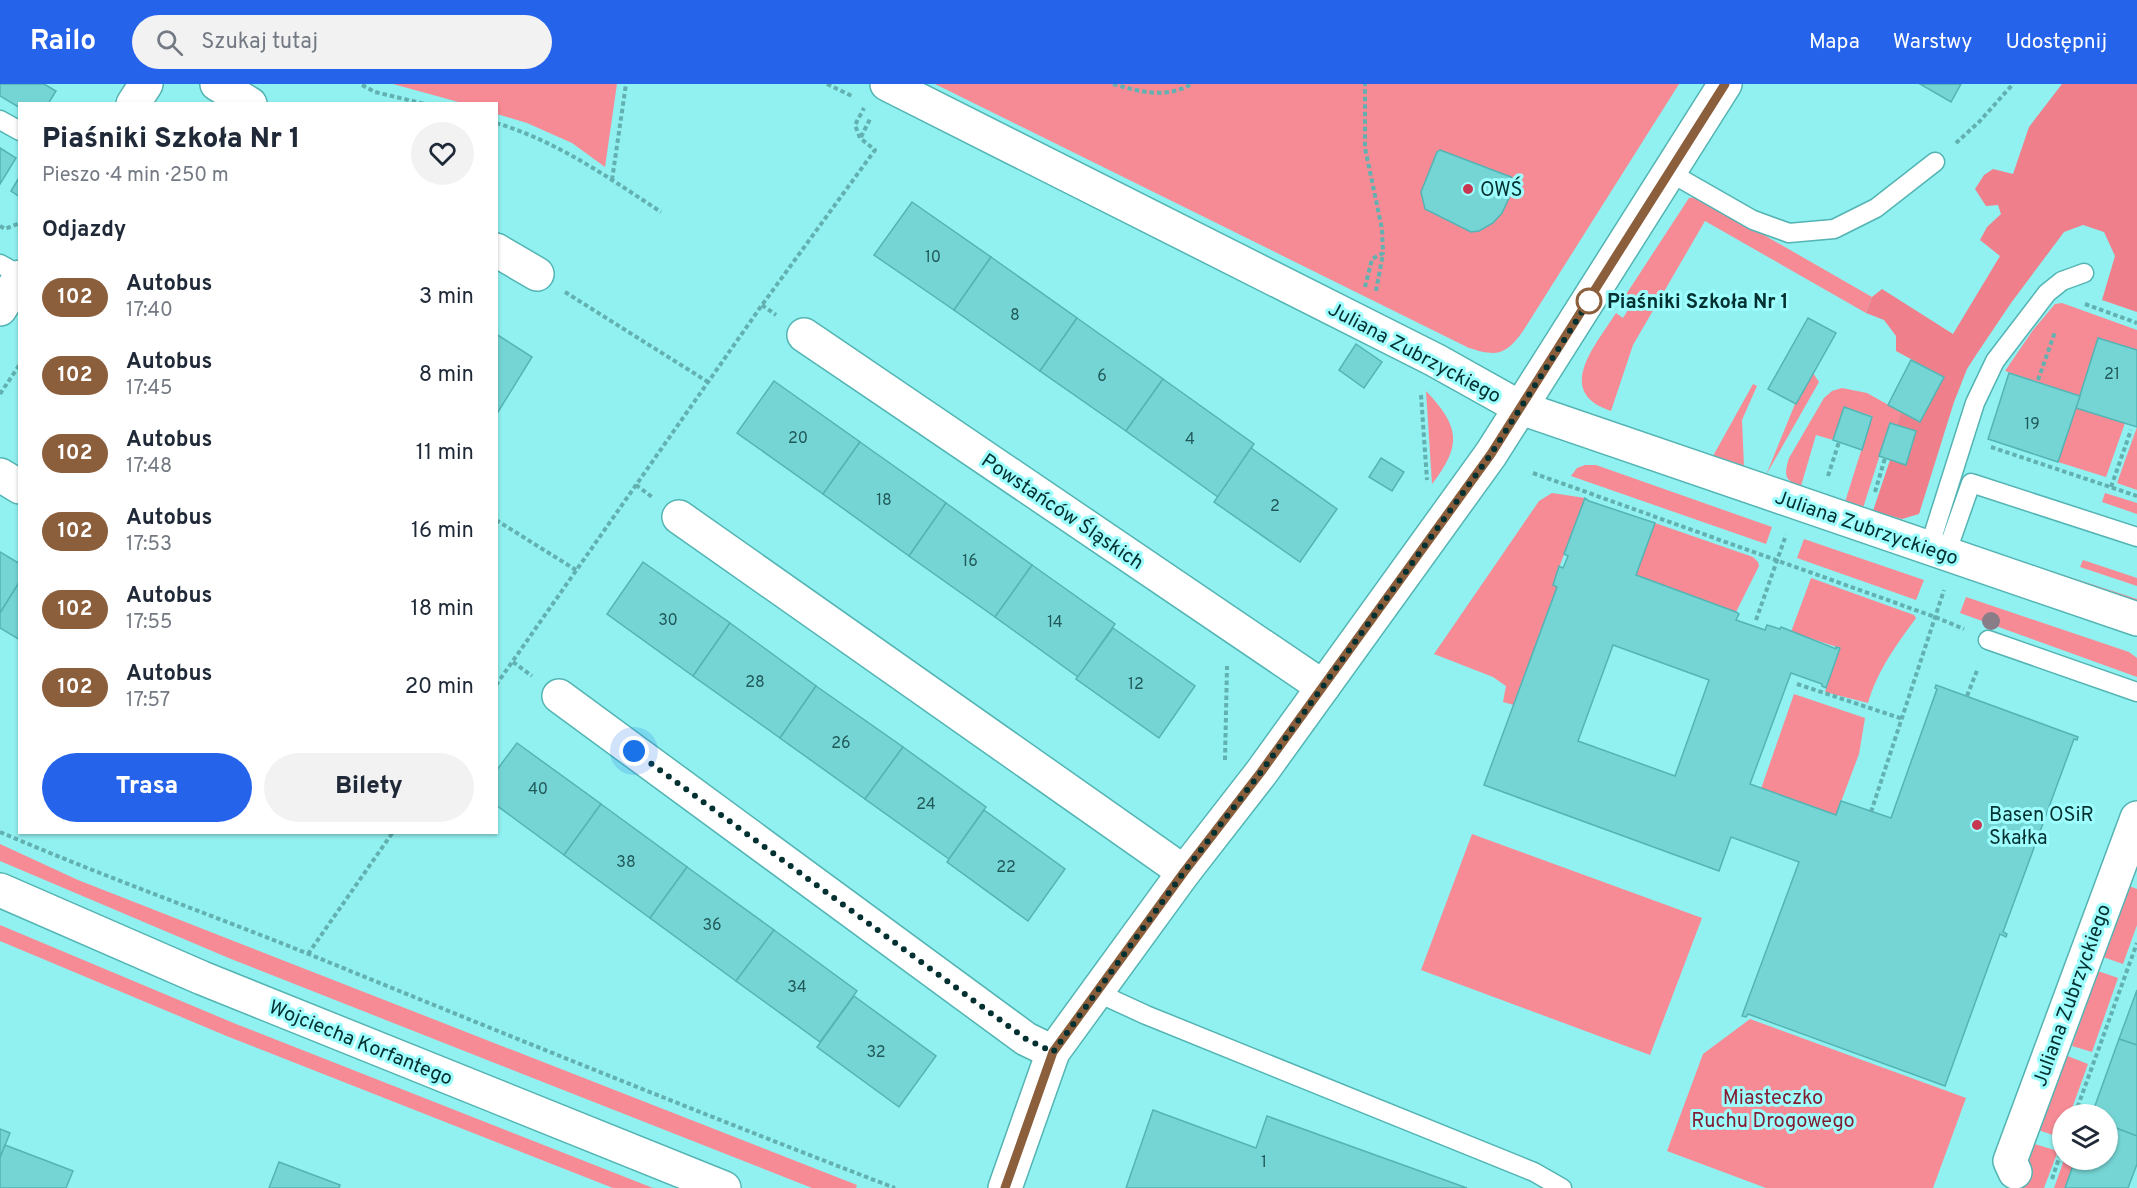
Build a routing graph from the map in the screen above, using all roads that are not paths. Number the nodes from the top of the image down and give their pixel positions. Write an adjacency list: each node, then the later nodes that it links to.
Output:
1 (146, 84): 5 (street)
2 (218, 84): 6 (street)
3 (1725, 84): 10 (street)
4 (877, 99): 19 (street, Juliana Zubrzyckiego)
5 (134, 102)
6 (247, 102)
7 (0, 120): 8 (lane)
8 (18, 130)
9 (1935, 162): 10 (lane)
10 (1669, 172): 19 (street)
11 (498, 251): 14 (street)
12 (0, 264): 15 (lane)
13 (2084, 273): 24 (lane)
14 (537, 274)
15 (18, 275)
16 (18, 279): 17 (street)
17 (0, 309)
18 (804, 335): 27 (street, Powstańców Śląskich)
19 (1521, 408): 24 (street, Juliana Zubrzyckiego); 27 (street)
20 (0, 475): 21 (street)
21 (18, 486)
22 (679, 517): 31 (street)
23 (2137, 537): 24 (lane)
24 (1941, 561): 25 (street, Juliana Zubrzyckiego)
25 (2137, 619)
26 (1988, 640): 28 (lane)
27 (1323, 687): 31 (street)
28 (2137, 692)
29 (559, 696): 34 (street)
30 (2137, 818): 35 (street, Juliana Zubrzyckiego)
31 (1184, 872): 33 (street)
32 (0, 890): 36 (street, Wojciecha Korfantego)
33 (1096, 993): 34 (street); 38 (lane)
34 (1053, 1052): 37 (street)
35 (2015, 1172)
36 (724, 1188)
37 (1005, 1188)
38 (1562, 1188)

